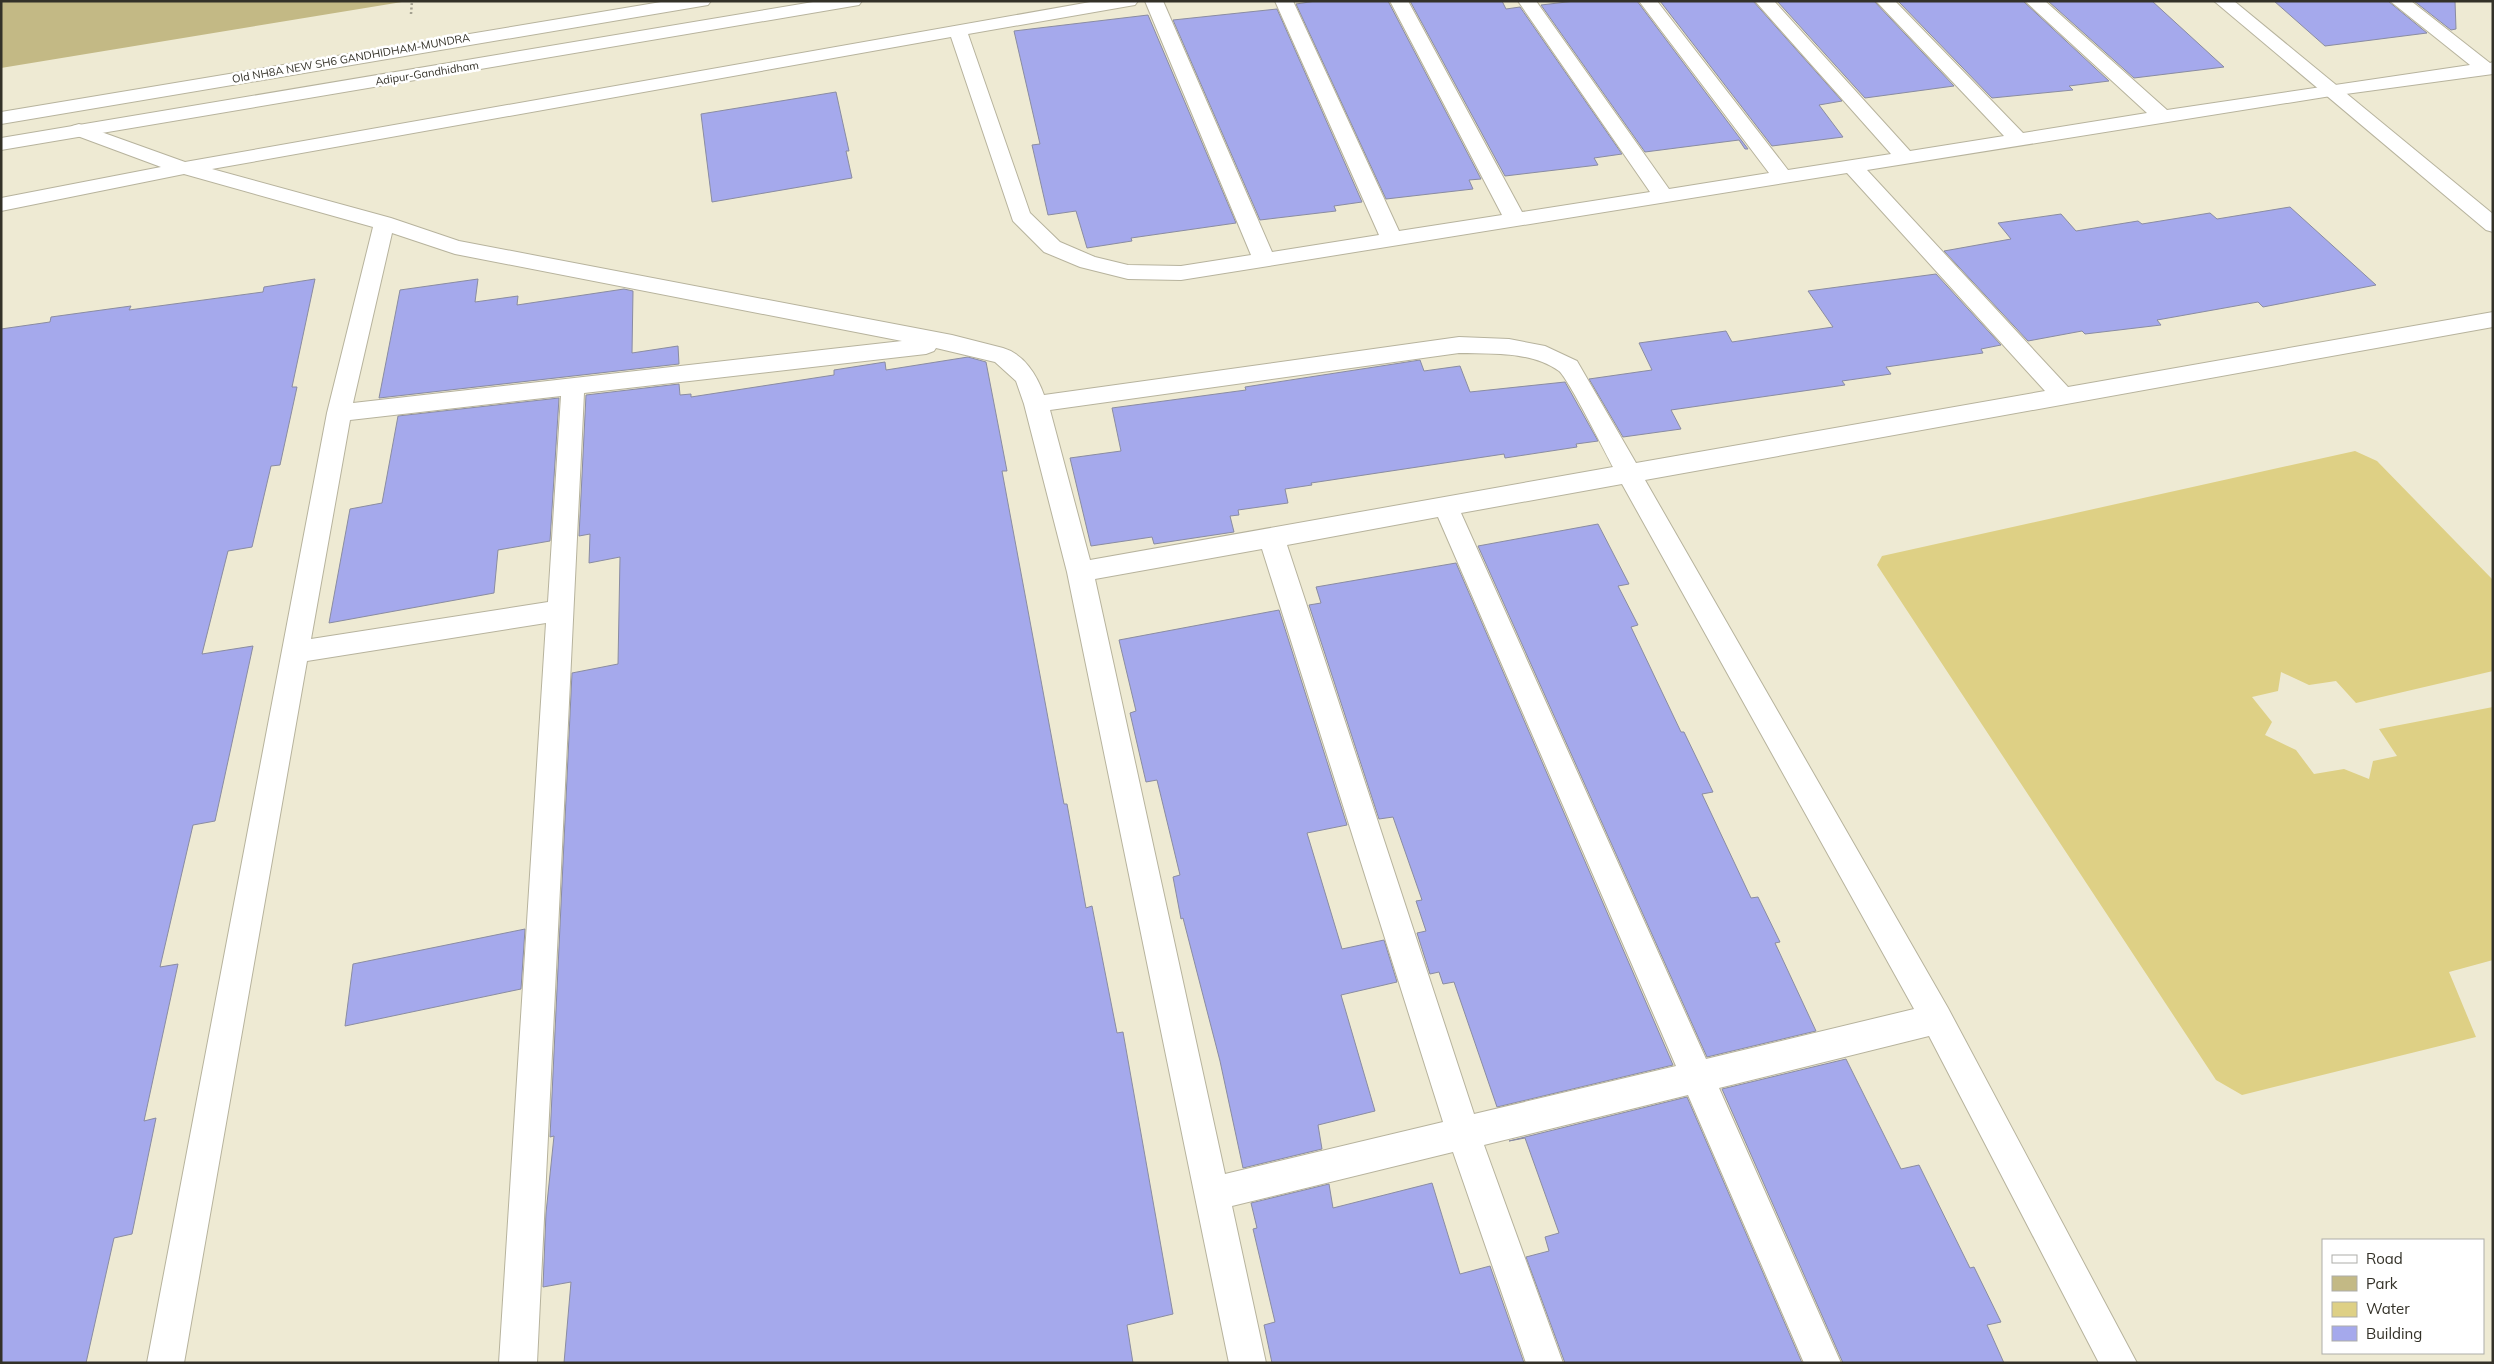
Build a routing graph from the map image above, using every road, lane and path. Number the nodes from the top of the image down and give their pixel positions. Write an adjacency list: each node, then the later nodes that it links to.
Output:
1 (702, 1): 18 (street, Old NH8A NEW SH6 GANDHIDHAM-MUNDRA)
2 (853, 1): 19 (street, Adipur-Gandhidham)
3 (1129, 1): 14 (street)
4 (1154, 1): 32 (street)
5 (1284, 1): 31 (street)
6 (1399, 1): 28 (street)
7 (1527, 1): 26 (street)
8 (1648, 1): 25 (street)
9 (1764, 1): 22 (street)
10 (1886, 1): 20 (street)
11 (2034, 1): 17 (street)
12 (2223, 1): 16 (street)
13 (2399, 1): 15 (street)
14 (958, 30): 24 (street); 32 (street)
15 (2489, 68): 16 (street)
16 (2330, 90): 17 (street); 30 (street)
17 (2163, 116): 20 (street)
18 (1, 118)
19 (79, 130): 21 (street, Adipur-Gandhidham); 24 (street)
20 (2019, 140): 22 (street)
21 (1, 144)
22 (1906, 158): 23 (street)
23 (1852, 166): 25 (street); 36 (street)
24 (184, 168): 27 (street); 29 (street)
25 (1783, 177): 26 (street)
26 (1663, 196): 28 (street)
27 (1, 205)
28 (1516, 219): 31 (street)
29 (384, 223): 34 (street); 38 (street)
30 (2493, 225)
31 (1392, 239): 32 (street)
32 (1264, 260)
33 (2493, 319): 36 (street)
34 (952, 342): 35 (street); 37 (street)
35 (574, 386): 38 (street); 43 (street)
36 (2063, 396): 39 (street)
37 (1036, 404): 39 (street); 42 (street)
38 (339, 413): 44 (street)
39 (1627, 473): 40 (street); 45 (street)
40 (1445, 505): 41 (street); 46 (street)
41 (1271, 536): 42 (street); 47 (street)
42 (1080, 572): 48 (street)
43 (561, 610): 44 (street); 50 (street)
44 (295, 652): 49 (street)
45 (1936, 1020): 46 (street); 54 (street)
46 (1697, 1078): 47 (street); 53 (street)
47 (1464, 1134): 48 (street); 52 (street)
48 (1212, 1194): 51 (street)
49 (165, 1363)
50 (518, 1363)
51 (1248, 1363)
52 (1546, 1363)
53 (1823, 1363)
54 (2119, 1363)

